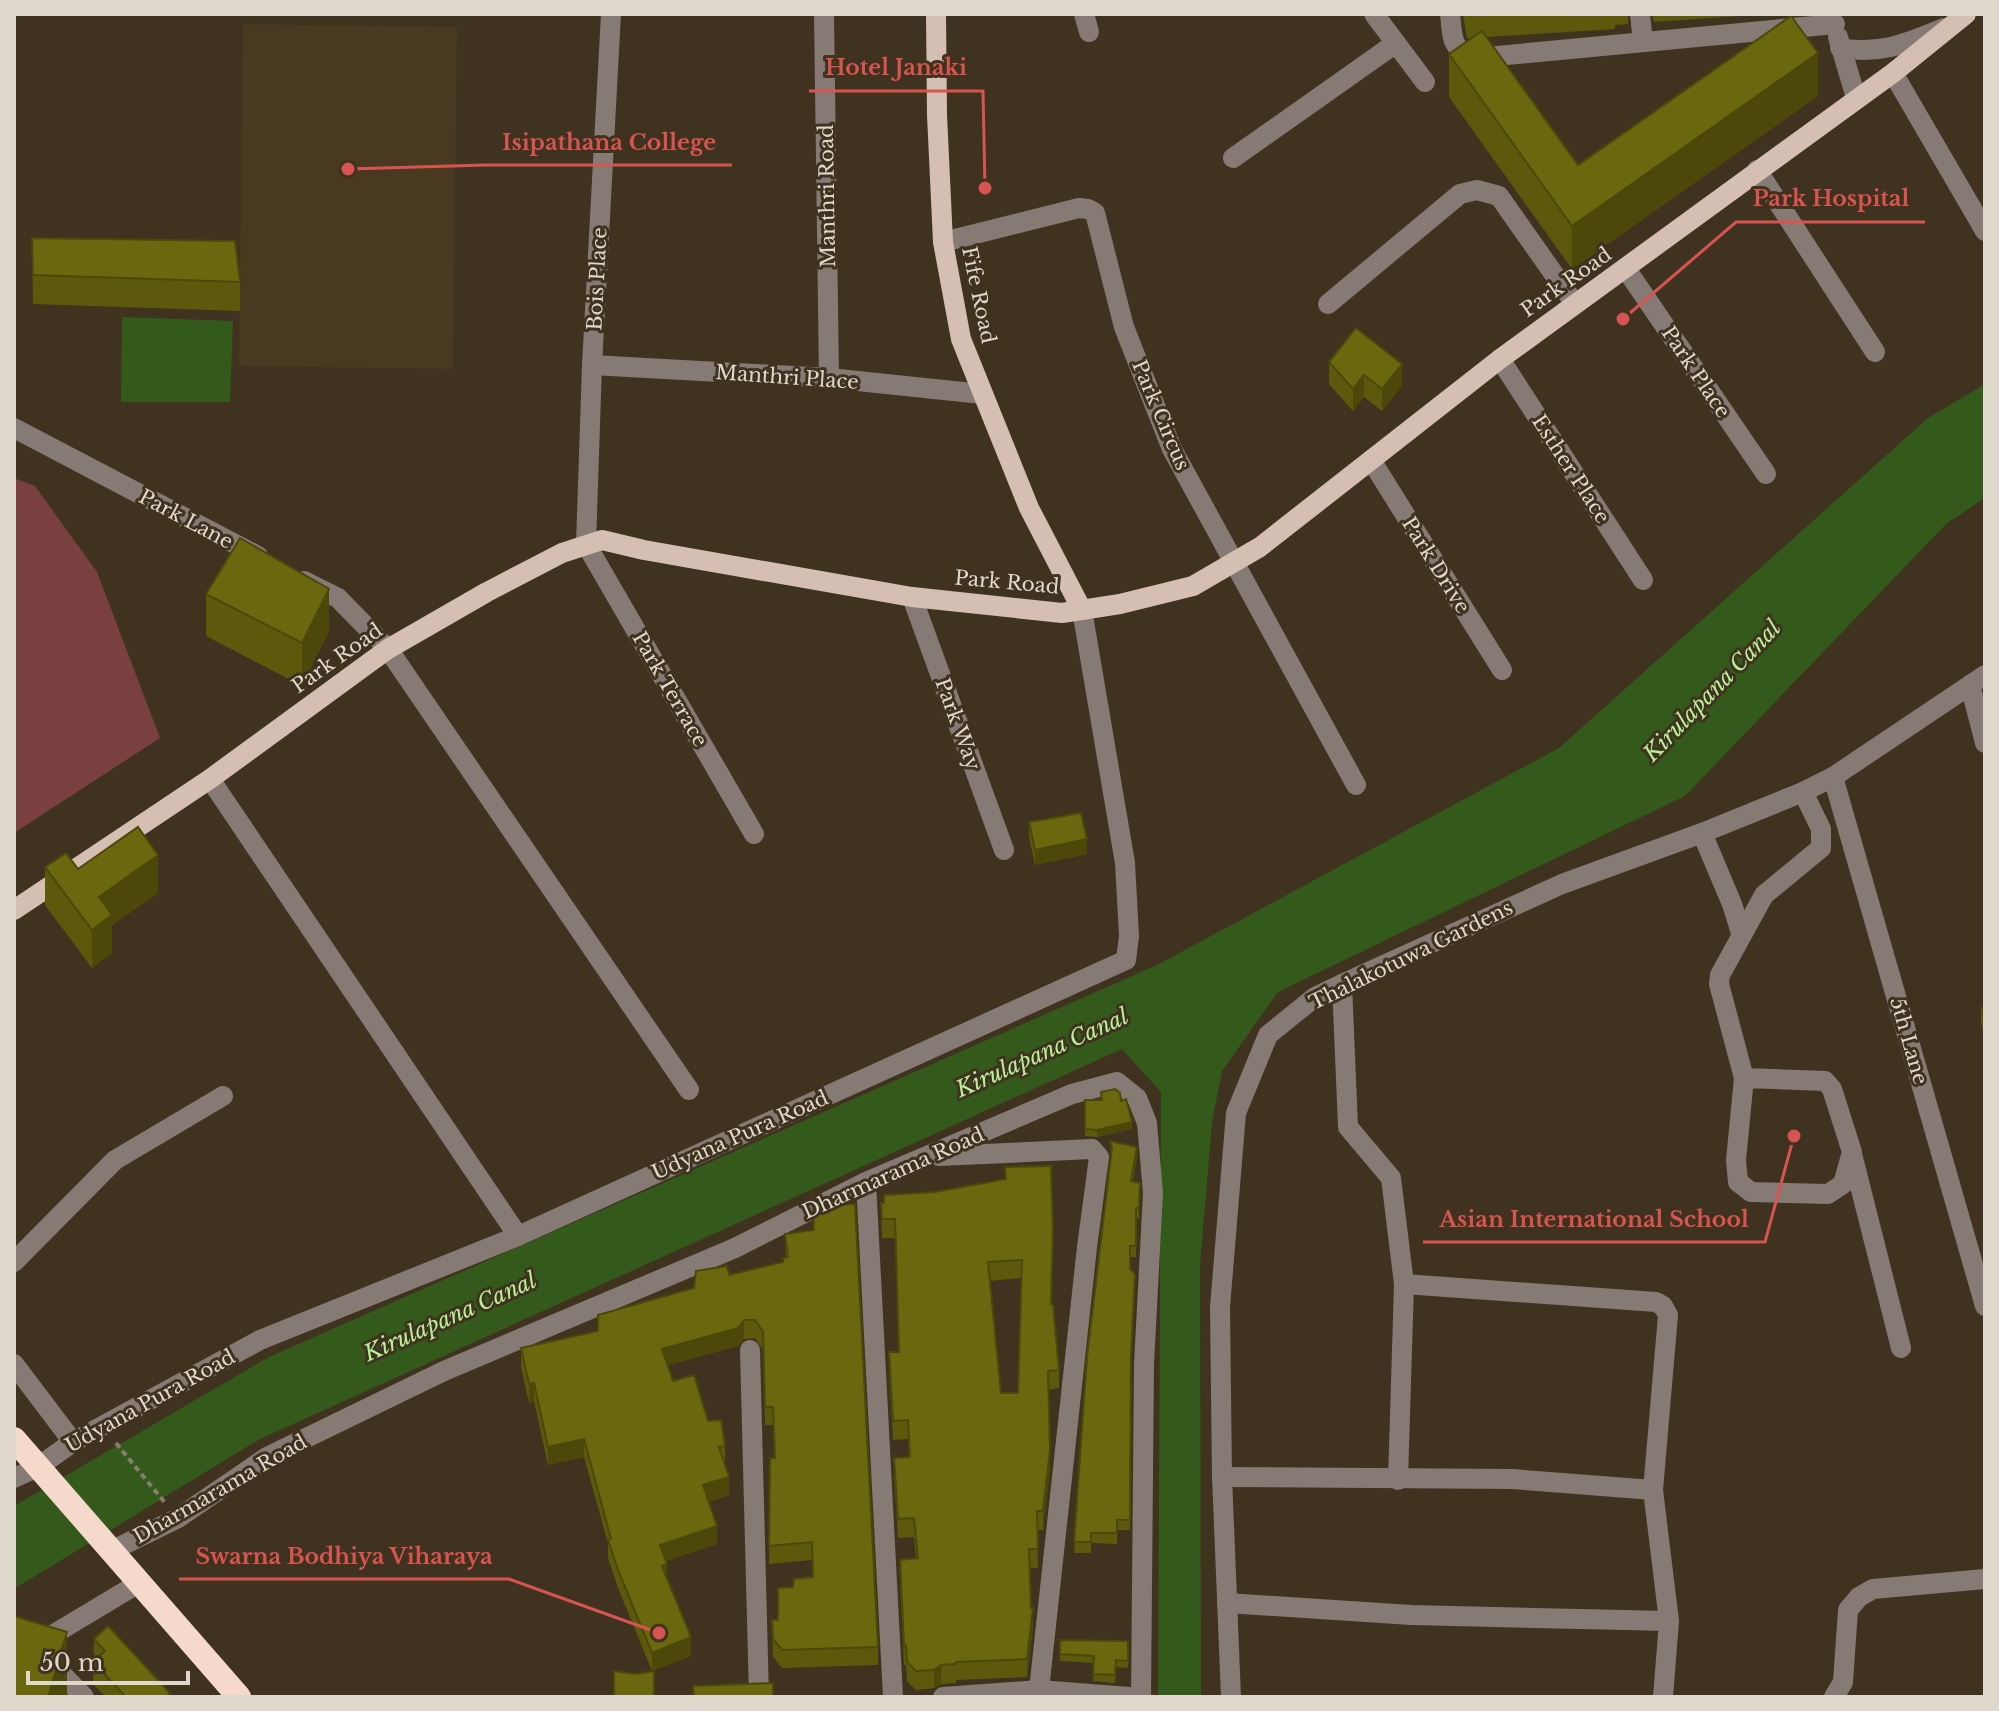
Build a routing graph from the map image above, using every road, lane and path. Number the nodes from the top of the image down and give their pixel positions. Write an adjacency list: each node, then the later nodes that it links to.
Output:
1 (611, 14): 24 (street, Bois Place)
2 (824, 14): 25 (street, Manthri Road)
3 (936, 14): 18 (main road, Fife Road)
4 (1374, 14): 10 (street)
5 (1450, 14): 9 (street)
6 (1640, 14): 9 (street)
7 (1834, 19): 9 (street); 11 (street)
8 (1961, 19): 11 (street); 12 (main road, Park Road)
9 (1643, 42)
10 (1396, 43): 13 (street); 15 (street)
11 (1840, 48): 14 (street)
12 (1893, 73): 14 (main road, Park Road); 17 (street)
13 (1425, 82)
14 (1856, 98): 16 (main road, Park Road)
15 (1233, 158)
16 (1757, 170): 19 (main road, Park Road); 22 (street)
17 (1985, 231)
18 (943, 242): 26 (main road, Fife Road); 31 (street, Park Circus)
19 (1626, 269): 21 (main road, Park Road); 29 (street, Park Place)
20 (1328, 304): 21 (street)
21 (1575, 304): 23 (main road, Park Road)
22 (1875, 352)
23 (1500, 359): 28 (main road, Park Road); 32 (street, Esther Place)
24 (592, 365): 25 (street, Manthri Place); 30 (street, Bois Place)
25 (829, 378): 26 (street, Manthri Place)
26 (982, 394): 34 (main road, Fife Road)
27 (14, 428): 35 (street, Park Lane)
28 (1371, 460): 31 (main road, Park Road); 36 (street, Park Drive)
29 (1766, 474)
30 (586, 544): 33 (main road, Park Road); 35 (main road, Park Road); 44 (street, Park Terrace)
31 (1236, 563): 34 (main road, Park Road); 41 (street, Park Circus)
32 (1643, 580)
33 (912, 597): 34 (main road, Park Road); 45 (street, Park Way)
34 (1082, 610): 55 (street, Udyana Pura Road)
35 (388, 649): 40 (main road, Park Road); 50 (street, Park Lane)
36 (1502, 670)
37 (1978, 680): 38 (street); 39 (street, Thalakotuwa Gardens)
38 (1985, 743)
39 (1833, 777): 42 (street, Thalakotuwa Gardens); 58 (street, 5th Lane)
40 (210, 779): 46 (main road, Park Road); 55 (street)
41 (1356, 785)
42 (1803, 792): 43 (street, Thalakotuwa Gardens); 47 (street)
43 (1702, 833): 47 (street); 48 (street, Thalakotuwa Gardens)
44 (754, 834)
45 (1004, 850)
46 (14, 910)
47 (1741, 933): 49 (street)
48 (1342, 984): 57 (street); 66 (street, Thalakotuwa Gardens)
49 (1744, 1078): 52 (street); 52 (street)
50 (689, 1090)
51 (223, 1096): 56 (street)
52 (1852, 1152): 59 (street)
53 (925, 1157): 54 (street, Dharmarama Road); 78 (street); 85 (street, Dharmarama Road)
54 (866, 1182): 71 (street, Dharmarama Road); 82 (street)
55 (518, 1236): 64 (street, Udyana Pura Road)
56 (14, 1262)
57 (1404, 1284): 68 (street); 69 (street)
58 (1985, 1306)
59 (1901, 1348)
60 (750, 1350): 81 (street)
61 (14, 1364): 64 (street)
62 (111, 1437): 70 (path)
63 (14, 1439): 65 (highway)
64 (73, 1442): 65 (street, Udyana Pura Road)
65 (39, 1469): 67 (street, Udyana Pura Road); 71 (highway)
66 (1222, 1477): 68 (street); 74 (street, Thalakotuwa Gardens)
67 (14, 1478)
68 (1398, 1480): 69 (street)
69 (1653, 1490): 75 (street)
70 (169, 1508)
71 (107, 1546): 73 (highway)
72 (1985, 1579): 88 (street)
73 (139, 1583): 76 (street); 80 (highway)
74 (1227, 1603): 75 (street); 86 (street, Thalakotuwa Gardens)
75 (1669, 1621): 87 (street)
76 (34, 1646): 77 (street); 79 (street)
77 (14, 1658)
78 (1039, 1690): 83 (street); 84 (street)
79 (84, 1697)
80 (239, 1697)
81 (759, 1697)
82 (893, 1697)
83 (943, 1697)
84 (1129, 1697)
85 (1141, 1697)
86 (1231, 1697)
87 (1663, 1697)
88 (1834, 1697)

